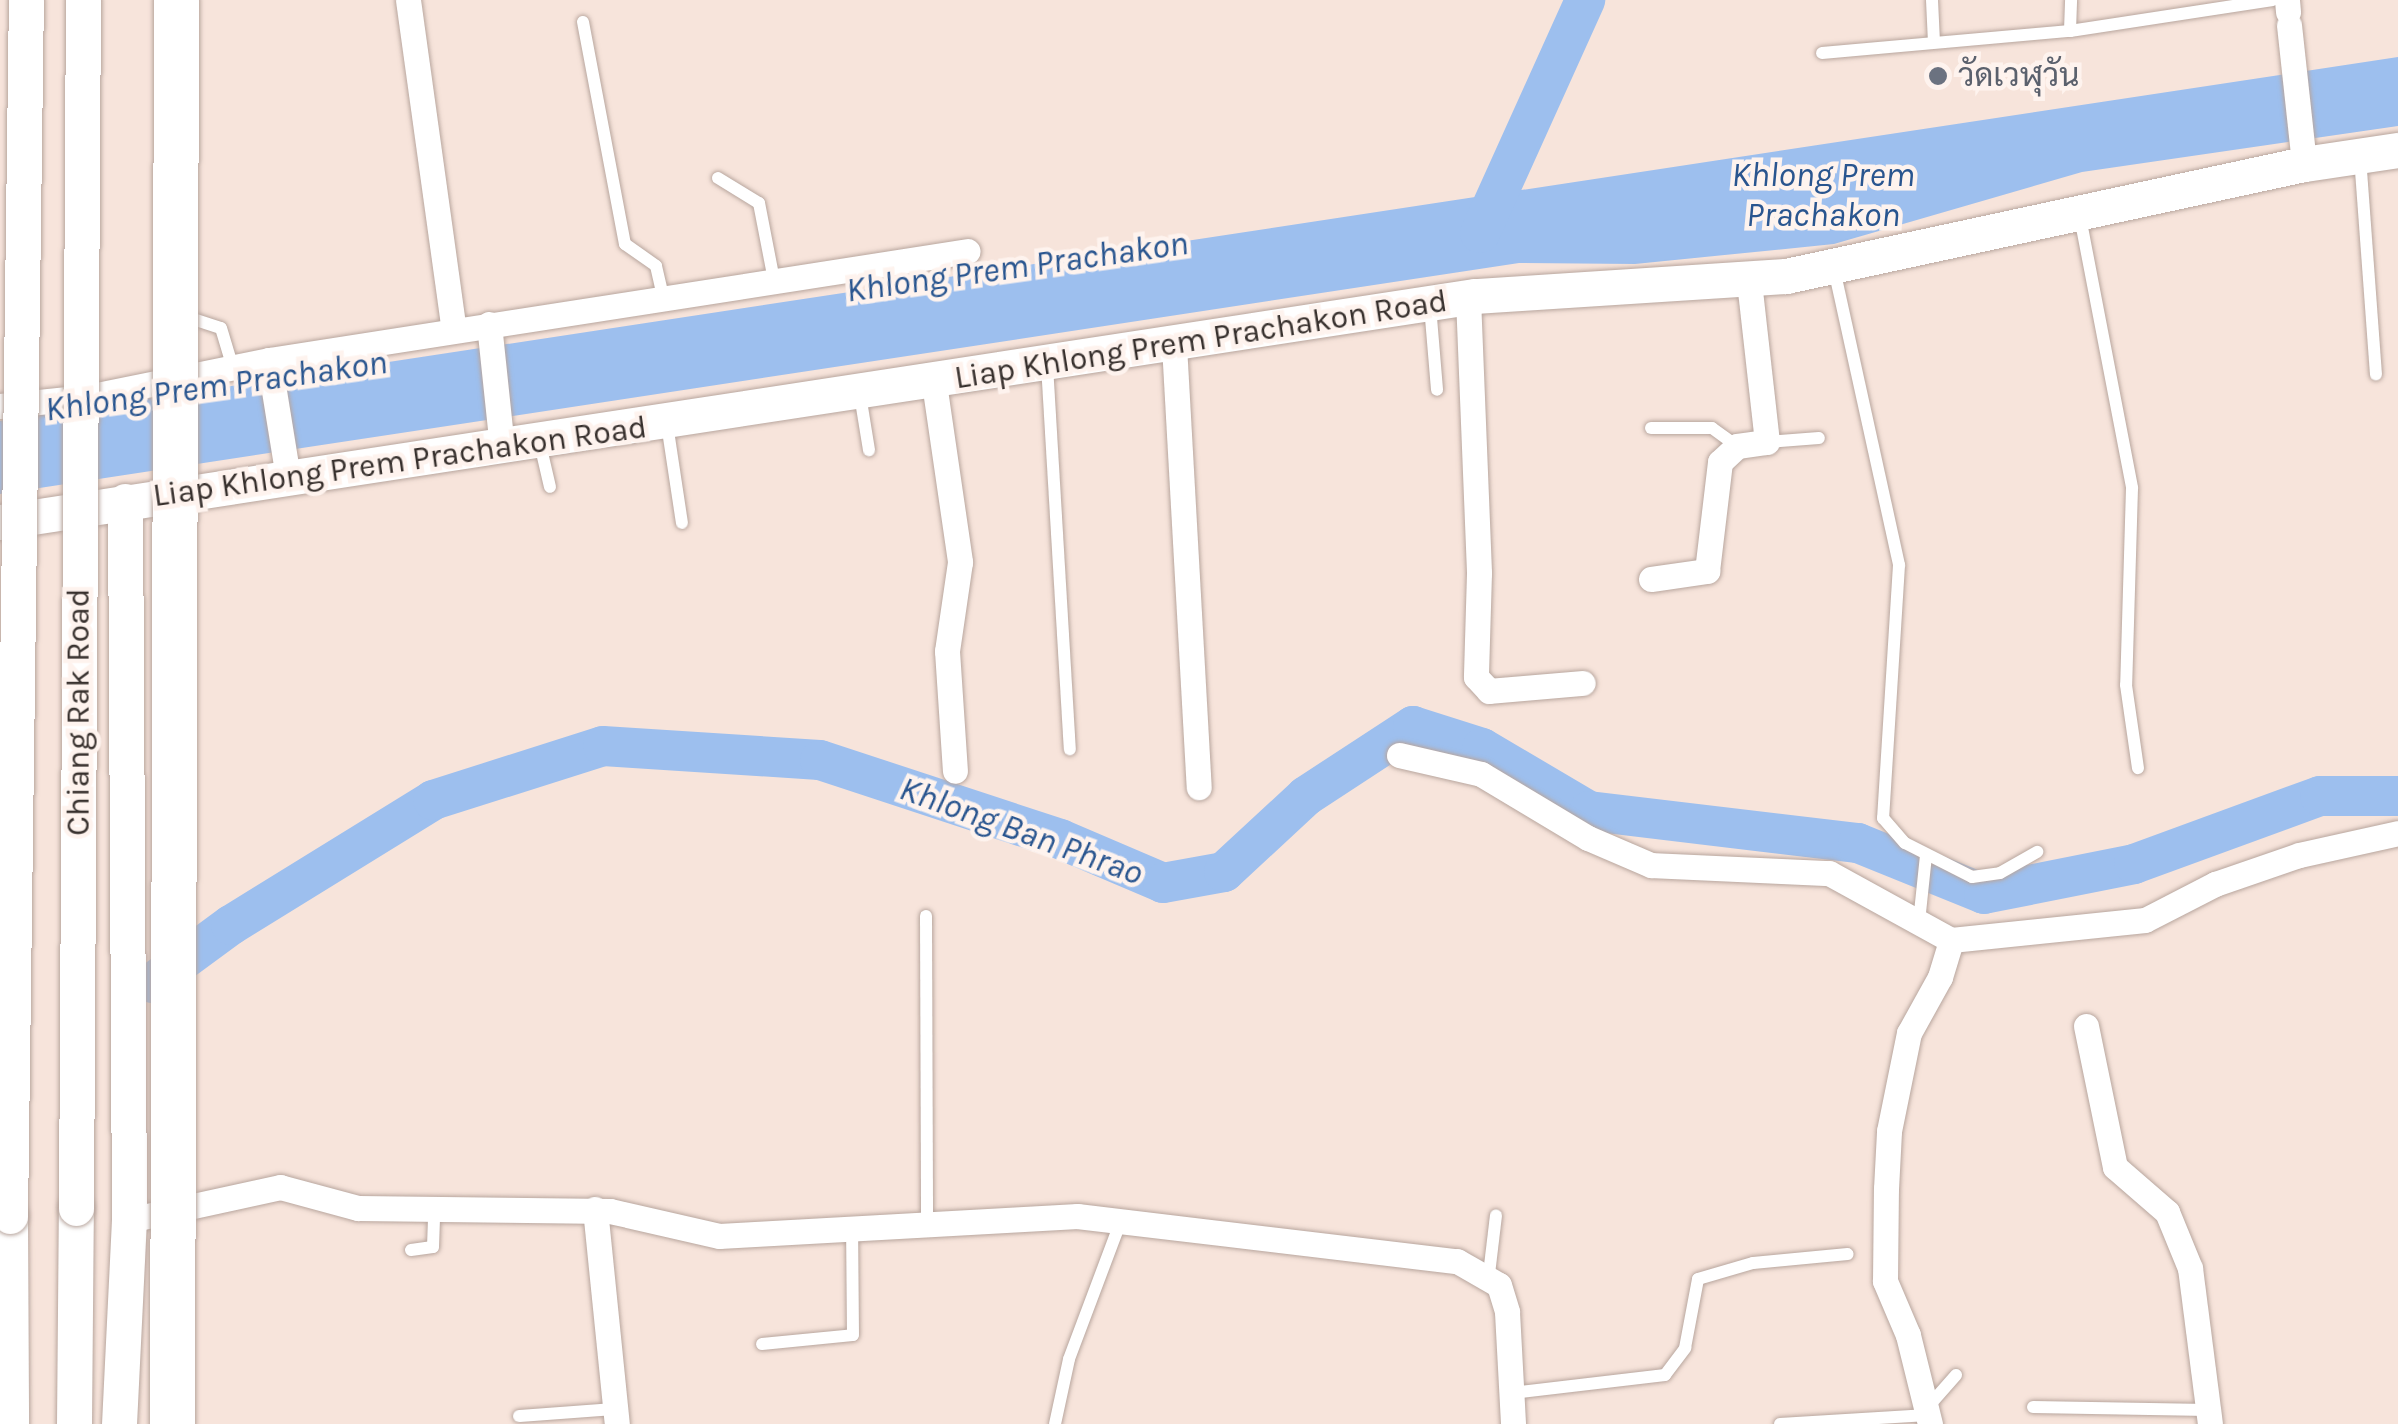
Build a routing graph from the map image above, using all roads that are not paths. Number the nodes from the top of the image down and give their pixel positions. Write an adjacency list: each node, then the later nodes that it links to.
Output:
1 (26, 0): 81 (main road, Chiang Rak Road, bridge)
2 (84, 0): 82 (main road, Chiang Rak Road, bridge)
3 (176, 0): 84 (highway, bridge)
4 (408, 0): 25 (street)
5 (1932, 0): 10 (lane)
6 (2071, 0): 9 (lane)
7 (2286, 15): 9 (lane); 13 (street)
8 (583, 22): 21 (lane)
9 (2070, 31): 10 (lane)
10 (1934, 42): 11 (lane)
11 (1822, 53)
12 (2398, 150): 14 (main road, Liap Khlong Prem Prachakon Road)
13 (2302, 154): 14 (main road, Liap Khlong Prem Prachakon Road); 16 (main road, Liap Khlong Prem Prachakon Road)
14 (2360, 155): 31 (lane)
15 (718, 178): 19 (lane)
16 (2079, 213): 18 (main road, Liap Khlong Prem Prachakon Road); 53 (lane)
17 (968, 252): 19 (street)
18 (1834, 267): 20 (main road, Liap Khlong Prem Prachakon Road); 58 (lane)
19 (774, 280): 21 (street)
20 (1749, 281): 22 (main road, Liap Khlong Prem Prachakon Road); 41 (street)
21 (663, 297): 26 (street)
22 (1468, 298): 23 (main road, Liap Khlong Prem Prachakon Road); 50 (street)
23 (1430, 303): 27 (main road, Liap Khlong Prem Prachakon Road); 33 (lane)
24 (193, 320): 30 (lane)
25 (454, 330): 26 (street); 29 (street)
26 (491, 330): 38 (street)
27 (1174, 344): 28 (main road, Liap Khlong Prem Prachakon Road); 55 (street)
28 (1047, 364): 32 (main road, Liap Khlong Prem Prachakon Road); 51 (lane)
29 (270, 367): 30 (street); 44 (street)
30 (233, 368): 35 (street)
31 (2376, 374)
32 (934, 382): 34 (main road, Liap Khlong Prem Prachakon Road); 54 (street)
33 (1437, 390)
34 (860, 395): 36 (main road, Liap Khlong Prem Prachakon Road); 43 (lane)
35 (0, 406)
36 (667, 424): 40 (main road, Liap Khlong Prem Prachakon Road); 48 (lane)
37 (1651, 428): 42 (lane)
38 (502, 437): 40 (main road, Liap Khlong Prem Prachakon Road); 44 (main road, Liap Khlong Prem Prachakon Road)
39 (1820, 438): 41 (lane)
40 (539, 442): 45 (lane)
41 (1767, 442): 42 (street)
42 (1738, 446): 49 (street)
43 (868, 450)
44 (286, 465): 46 (main road, Liap Khlong Prem Prachakon Road)
45 (550, 486)
46 (124, 501): 47 (main road, Liap Khlong Prem Prachakon Road); 66 (main road)
47 (0, 522)
48 (682, 524)
49 (1651, 580)
50 (1583, 683)
51 (1070, 749)
52 (1399, 755): 60 (street)
53 (2138, 768)
54 (955, 771)
55 (1199, 787)
56 (2398, 833): 61 (street)
57 (2036, 852): 58 (lane)
58 (1925, 857): 60 (lane)
59 (926, 916): 68 (lane)
60 (1920, 920): 61 (street)
61 (1951, 940): 77 (street)
62 (2086, 1026): 80 (street)
63 (434, 1209): 64 (street); 66 (street); 70 (lane)
64 (595, 1209): 69 (street); 79 (street)
65 (1496, 1215): 72 (lane)
66 (129, 1220): 83 (main road)
67 (1121, 1221): 68 (street); 72 (street); 85 (lane)
68 (928, 1223): 69 (street)
69 (852, 1228): 73 (lane)
70 (411, 1250)
71 (1848, 1254): 75 (lane)
72 (1489, 1274): 75 (street)
73 (762, 1344)
74 (1956, 1375): 77 (lane)
75 (1512, 1393): 86 (street)
76 (2033, 1407): 80 (lane)
77 (1930, 1413): 87 (lane)
78 (519, 1416): 79 (lane)
79 (616, 1417)
80 (2209, 1417)
81 (11, 1424)
82 (74, 1424)
83 (119, 1424)
84 (172, 1424)
85 (1054, 1424)
86 (1514, 1424)
87 (1780, 1424)

